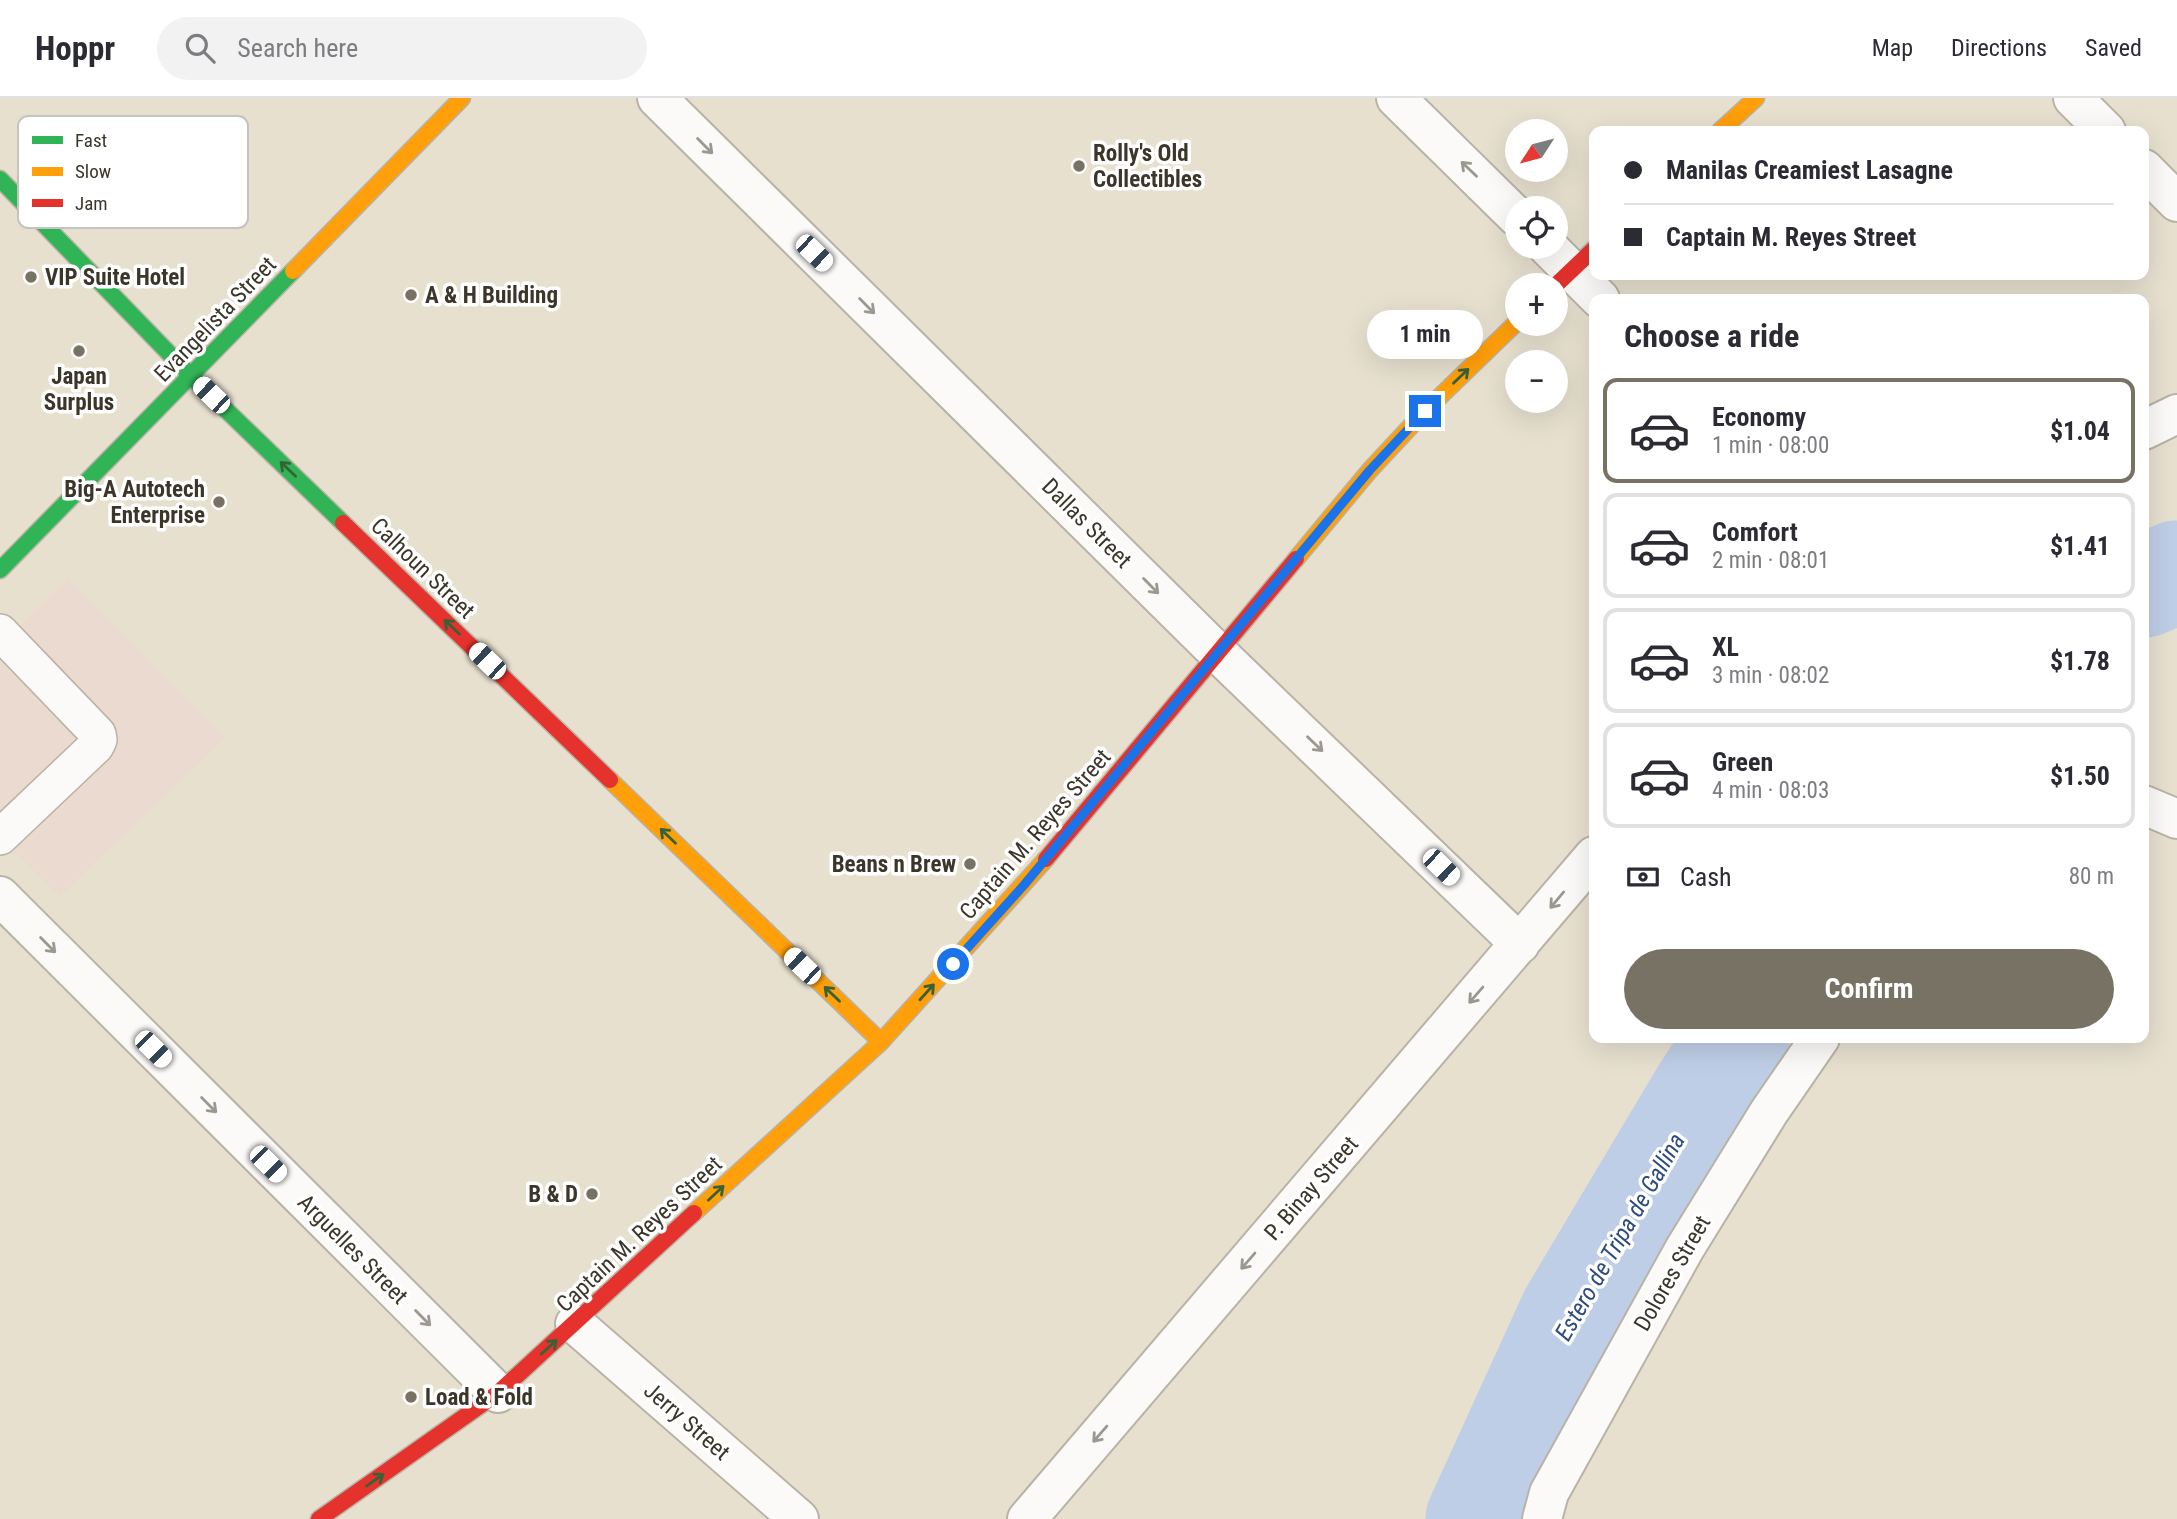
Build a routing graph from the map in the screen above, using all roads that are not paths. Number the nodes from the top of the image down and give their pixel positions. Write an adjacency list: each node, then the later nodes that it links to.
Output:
1 (462, 98): 17 (street, Evangelista Street)
2 (657, 98): 22 (street, Dallas Street, one-way to 22)
3 (1396, 98): 12 (street, one-way to 3)
4 (1756, 98): 6 (street)
5 (2073, 98): 7 (street)
6 (1725, 126)
7 (2101, 126)
8 (2149, 174): 11 (street)
9 (0, 179): 10 (street, Calhoun Street)
10 (18, 198)
11 (2177, 202)
12 (1505, 205)
13 (48, 228): 17 (street, Calhoun Street)
14 (1567, 263): 15 (street)
15 (1595, 294)
16 (1505, 334): 22 (street, Captain M. Reyes Street, one-way to 16)
17 (191, 376): 20 (street, Evangelista Street); 29 (street, Calhoun Street, one-way to 17)
18 (2177, 414): 19 (street)
19 (2149, 427)
20 (0, 570)
21 (0, 632): 25 (lane)
22 (1218, 653): 28 (street, Dallas Street, one-way to 28); 29 (street, Captain M. Reyes Street, one-way to 22)
23 (2149, 807): 24 (street)
24 (2177, 819)
25 (0, 837)
26 (1589, 862): 28 (street, P. Binay Street, one-way to 28)
27 (0, 896): 32 (street, Arguelles Street, one-way to 32)
28 (1521, 944): 35 (street, P. Binay Street, one-way to 35)
29 (881, 1042): 31 (street, Captain M. Reyes Street, one-way to 29)
30 (1817, 1043): 36 (street, Dolores Street)
31 (575, 1324): 32 (street, Captain M. Reyes Street, one-way to 31); 34 (street, Jerry Street)
32 (498, 1393): 33 (street, Captain M. Reyes Street, one-way to 32)
33 (319, 1519)
34 (799, 1519)
35 (1027, 1519)
36 (1542, 1519)

